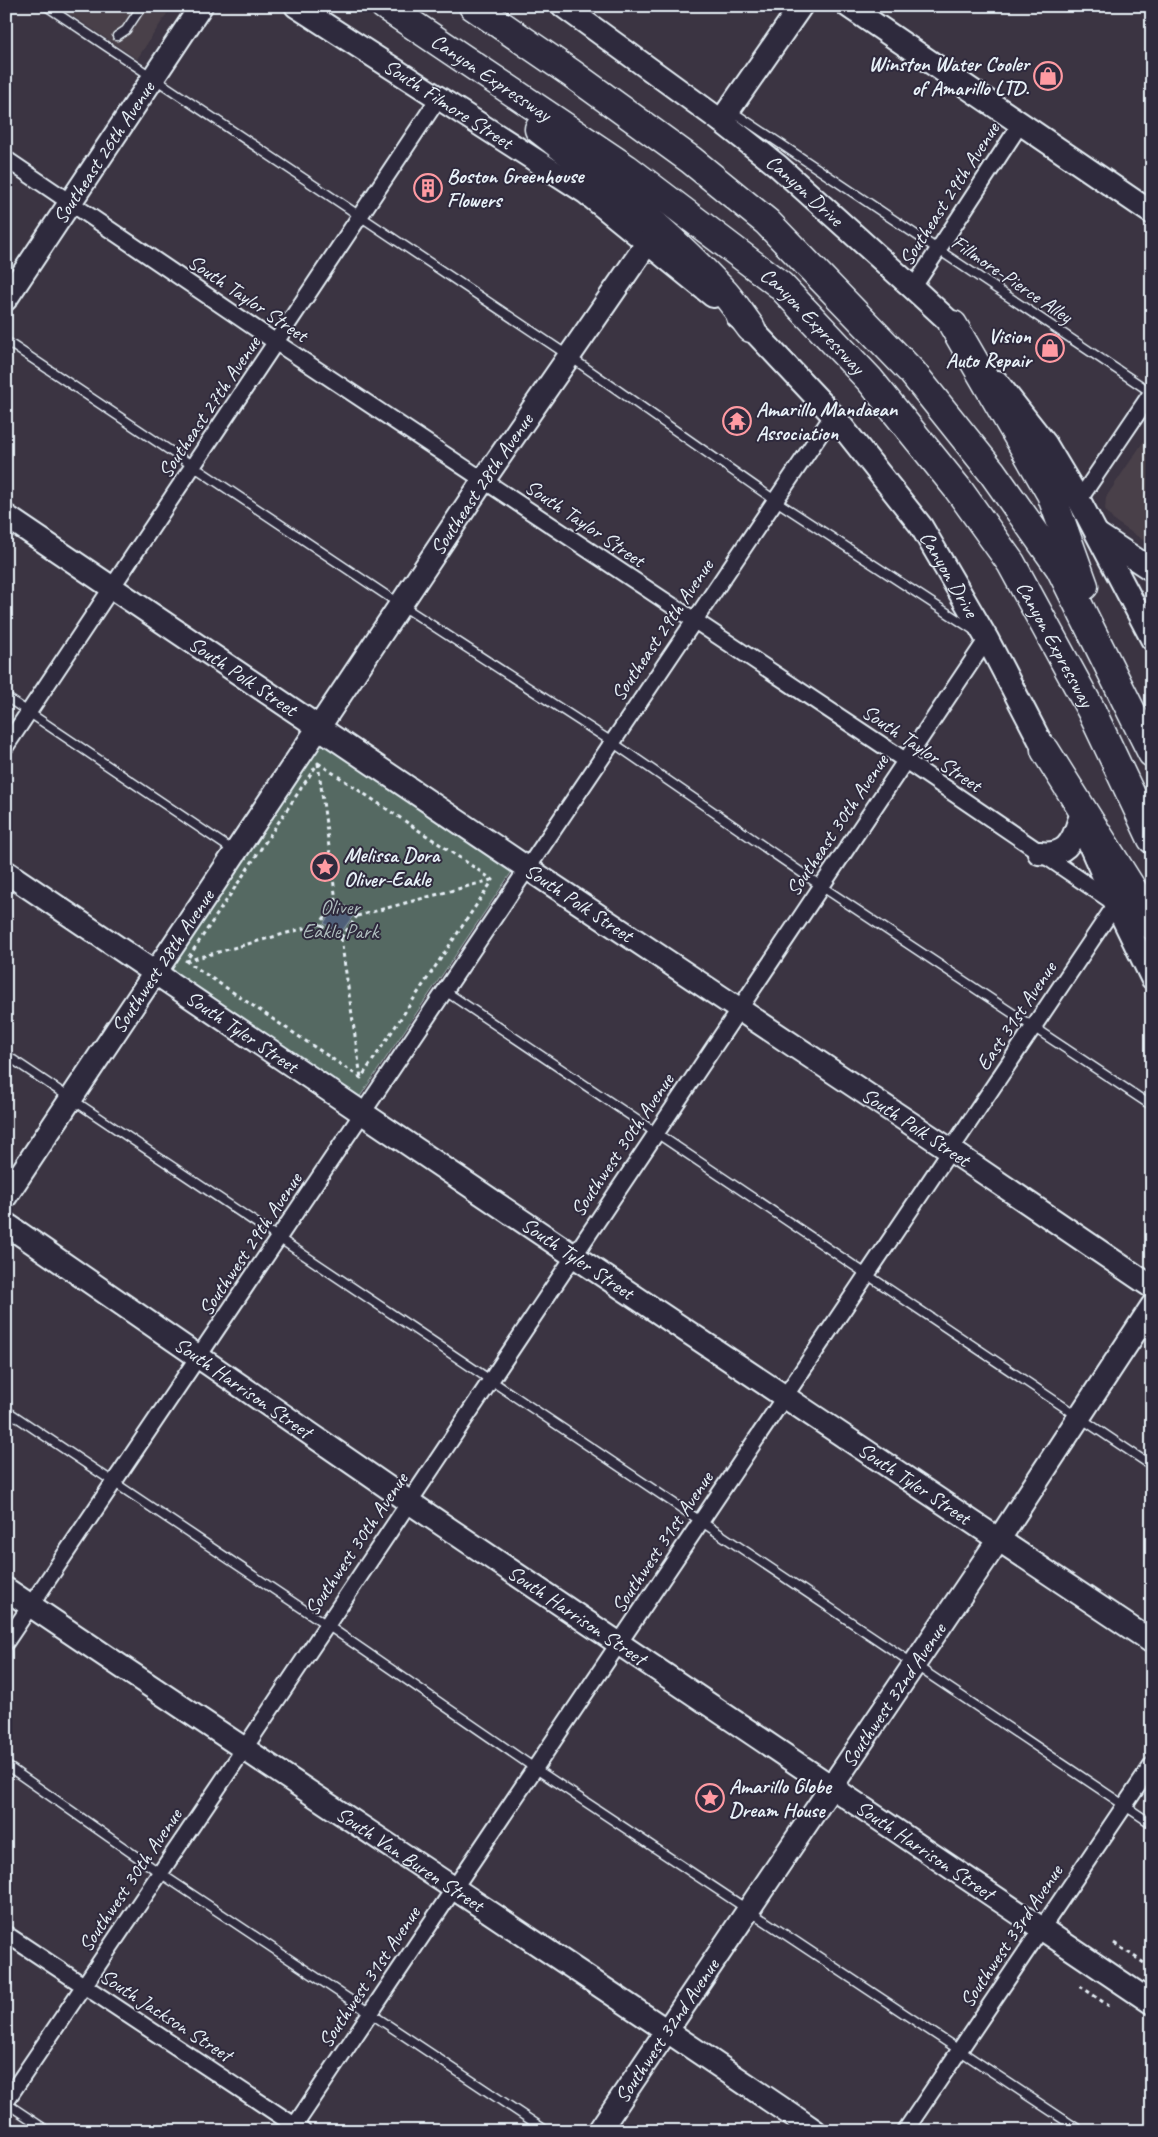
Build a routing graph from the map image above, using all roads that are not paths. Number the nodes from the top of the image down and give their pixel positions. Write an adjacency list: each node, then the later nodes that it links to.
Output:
1 (46, 6): 11 (lane)
2 (142, 6): 10 (lane)
3 (201, 6): 11 (main road, Southeast 26th Avenue)
4 (296, 6): 13 (main road, South Filmore Street)
5 (385, 6): 12 (highway, Canyon Expressway)
6 (473, 6): 43 (highway, Canyon Expressway)
7 (563, 6): 14 (main road, Canyon Drive)
8 (801, 6): 14 (main road)
9 (848, 6): 15 (main road)
10 (117, 36)
11 (154, 78): 17 (main road, Southeast 26th Avenue); 19 (lane)
12 (494, 78): 25 (highway); 53 (highway, Canyon Expressway)
13 (438, 99): 19 (street, Southeast 27th Avenue); 20 (main road, South Filmore Street)
14 (725, 115): 21 (lane, Fillmore-Pierce Alley); 22 (main road, Canyon Drive)
15 (1021, 123): 18 (main road); 21 (street, Southeast 29th Avenue)
16 (6, 159): 17 (street, South Taylor Street)
17 (70, 203): 23 (main road, Southeast 26th Avenue); 27 (street, South Taylor Street)
18 (1152, 213)
19 (362, 216): 27 (street, Southeast 27th Avenue); 28 (lane)
20 (648, 242): 25 (main road, Canyon Drive); 28 (main road, Southeast 28th Avenue)
21 (937, 251): 22 (street, Southeast 29th Avenue); 29 (lane, Fillmore-Pierce Alley)
22 (913, 288): 24 (main road, Canyon Drive)
23 (6, 299)
24 (953, 326): 33 (main road, Canyon Drive); 43 (highway)
25 (751, 328): 30 (main road, Canyon Drive)
26 (6, 341): 31 (lane)
27 (277, 343): 31 (street, Southeast 27th Avenue); 32 (street, South Taylor Street)
28 (569, 356): 32 (main road, Southeast 28th Avenue); 34 (lane)
29 (1152, 392): 33 (street)
30 (833, 415): 34 (street, Southeast 29th Avenue); 41 (main road, Canyon Drive)
31 (195, 466): 38 (street, Southeast 27th Avenue); 39 (lane)
32 (483, 481): 39 (main road, Southeast 28th Avenue); 40 (street, South Taylor Street)
33 (1079, 500): 36 (main road, Canyon Drive)
34 (776, 501): 40 (street, Southeast 29th Avenue); 41 (lane)
35 (6, 516): 38 (main road, South Polk Street)
36 (1096, 533): 37 (main road); 42 (main road, Canyon Drive)
37 (1152, 570)
38 (114, 588): 45 (street, Southeast 27th Avenue); 46 (main road, South Polk Street)
39 (401, 605): 46 (main road, Southeast 28th Avenue); 47 (lane)
40 (694, 621): 47 (street, Southeast 29th Avenue); 51 (street, South Taylor Street)
41 (987, 639): 49 (main road, Canyon Drive); 51 (street, Southeast 30th Avenue)
42 (1152, 639)
43 (1120, 689): 50 (highway, Canyon Expressway)
44 (6, 697): 45 (lane)
45 (29, 713): 48 (street, Southeast 27th Avenue); 54 (lane)
46 (320, 728): 54 (main road, Southwest 28th Avenue); 56 (main road, South Polk Street)
47 (612, 742): 56 (street, Southeast 29th Avenue); 58 (lane)
48 (6, 746)
49 (1045, 750): 52 (main road, Canyon Drive); 60 (highway)
50 (1152, 753)
51 (906, 762): 55 (street, South Taylor Street); 58 (street, Southeast 30th Avenue)
52 (1079, 821): 55 (main road); 59 (main road, Canyon Drive)
53 (1152, 839)
54 (236, 852): 61 (main road, Southwest 28th Avenue)
55 (1039, 853): 59 (street, South Taylor Street)
56 (527, 868): 63 (street, Southwest 29th Avenue); 64 (main road, South Polk Street)
57 (6, 872): 61 (main road, South Tyler Street)
58 (821, 886): 64 (street, Southeast 30th Avenue); 65 (lane)
59 (1116, 904): 62 (main road, Canyon Drive); 65 (street, East 31st Avenue)
60 (1152, 925)
61 (155, 973): 67 (main road, Southwest 28th Avenue); 69 (main road, South Tyler Street)
62 (1152, 978)
63 (445, 991): 69 (street, Southwest 29th Avenue); 70 (lane)
64 (738, 1009): 70 (street, Southwest 30th Avenue); 71 (main road, South Polk Street)
65 (1034, 1028): 68 (lane); 71 (street, East 31st Avenue)
66 (6, 1055): 67 (lane)
67 (71, 1098): 72 (main road, Southwest 28th Avenue); 74 (lane)
68 (1152, 1106)
69 (363, 1113): 74 (street, Southwest 29th Avenue); 75 (main road, South Tyler Street)
70 (656, 1133): 75 (street, Southwest 30th Avenue); 76 (lane)
71 (952, 1151): 76 (street, Southwest 31st Avenue); 77 (main road, South Polk Street)
72 (6, 1196)
73 (6, 1224): 79 (main road, South Harrison Street)
74 (280, 1237): 79 (street, Southwest 29th Avenue); 80 (lane)
75 (574, 1256): 80 (street, Southwest 30th Avenue); 81 (main road, South Tyler Street)
76 (868, 1274): 81 (street, Southwest 31st Avenue); 83 (lane)
77 (1152, 1287)
78 (1152, 1306): 83 (main road, Southwest 32nd Avenue)
79 (199, 1357): 85 (street, Southwest 29th Avenue); 86 (main road, South Harrison Street)
80 (491, 1380): 86 (street, Southwest 30th Avenue); 87 (lane)
81 (784, 1397): 87 (street, Southwest 31st Avenue); 88 (main road, South Tyler Street)
82 (6, 1410): 85 (lane)
83 (1079, 1418): 84 (lane); 88 (main road, Southwest 32nd Avenue)
84 (1152, 1466)
85 (114, 1482): 90 (street, Southwest 29th Avenue); 91 (lane)
86 (409, 1502): 91 (street, Southwest 30th Avenue); 94 (main road, South Harrison Street)
87 (702, 1520): 94 (street, Southwest 31st Avenue); 95 (lane)
88 (999, 1539): 93 (main road, South Tyler Street); 95 (main road, Southwest 32nd Avenue)
89 (6, 1589): 90 (main road, South Van Buren Street)
90 (31, 1605): 92 (street, Southwest 29th Avenue); 96 (main road, South Van Buren Street)
91 (327, 1625): 96 (street, Southwest 30th Avenue); 99 (lane)
92 (6, 1642)
93 (1152, 1642)
94 (619, 1644): 99 (street, Southwest 31st Avenue); 100 (main road, South Harrison Street)
95 (914, 1664): 100 (main road, Southwest 32nd Avenue); 101 (lane)
96 (244, 1749): 103 (street, Southwest 30th Avenue); 104 (main road, South Van Buren Street)
97 (1152, 1765): 101 (street, Southwest 33rd Avenue)
98 (6, 1766): 103 (lane)
99 (536, 1768): 104 (street, Southwest 31st Avenue); 105 (lane)
100 (830, 1787): 105 (main road, Southwest 32nd Avenue); 106 (main road, South Harrison Street)
101 (1125, 1806): 102 (lane); 106 (street, Southwest 33rd Avenue)
102 (1152, 1824)
103 (160, 1873): 108 (street, Southwest 30th Avenue); 110 (lane)
104 (454, 1890): 110 (street, Southwest 31st Avenue); 111 (main road, South Van Buren Street)
105 (748, 1909): 111 (main road, Southwest 32nd Avenue); 112 (lane)
106 (1041, 1930): 109 (main road, South Harrison Street); 112 (street, Southwest 33rd Avenue)
107 (6, 1934): 108 (street, South Jackson Street)
108 (84, 1986): 113 (street, Southwest 30th Avenue); 114 (street, South Jackson Street)
109 (1152, 2003)
110 (372, 2012): 114 (street, Southwest 31st Avenue); 116 (lane)
111 (667, 2029): 117 (main road, Southwest 32nd Avenue); 118 (main road, South Van Buren Street)
112 (960, 2050): 119 (street, Southwest 33rd Avenue); 120 (lane)
113 (6, 2102): 115 (lane)
114 (296, 2129)
115 (48, 2131)
116 (548, 2131)
117 (599, 2131)
118 (815, 2131)
119 (905, 2131)
120 (1081, 2131)

